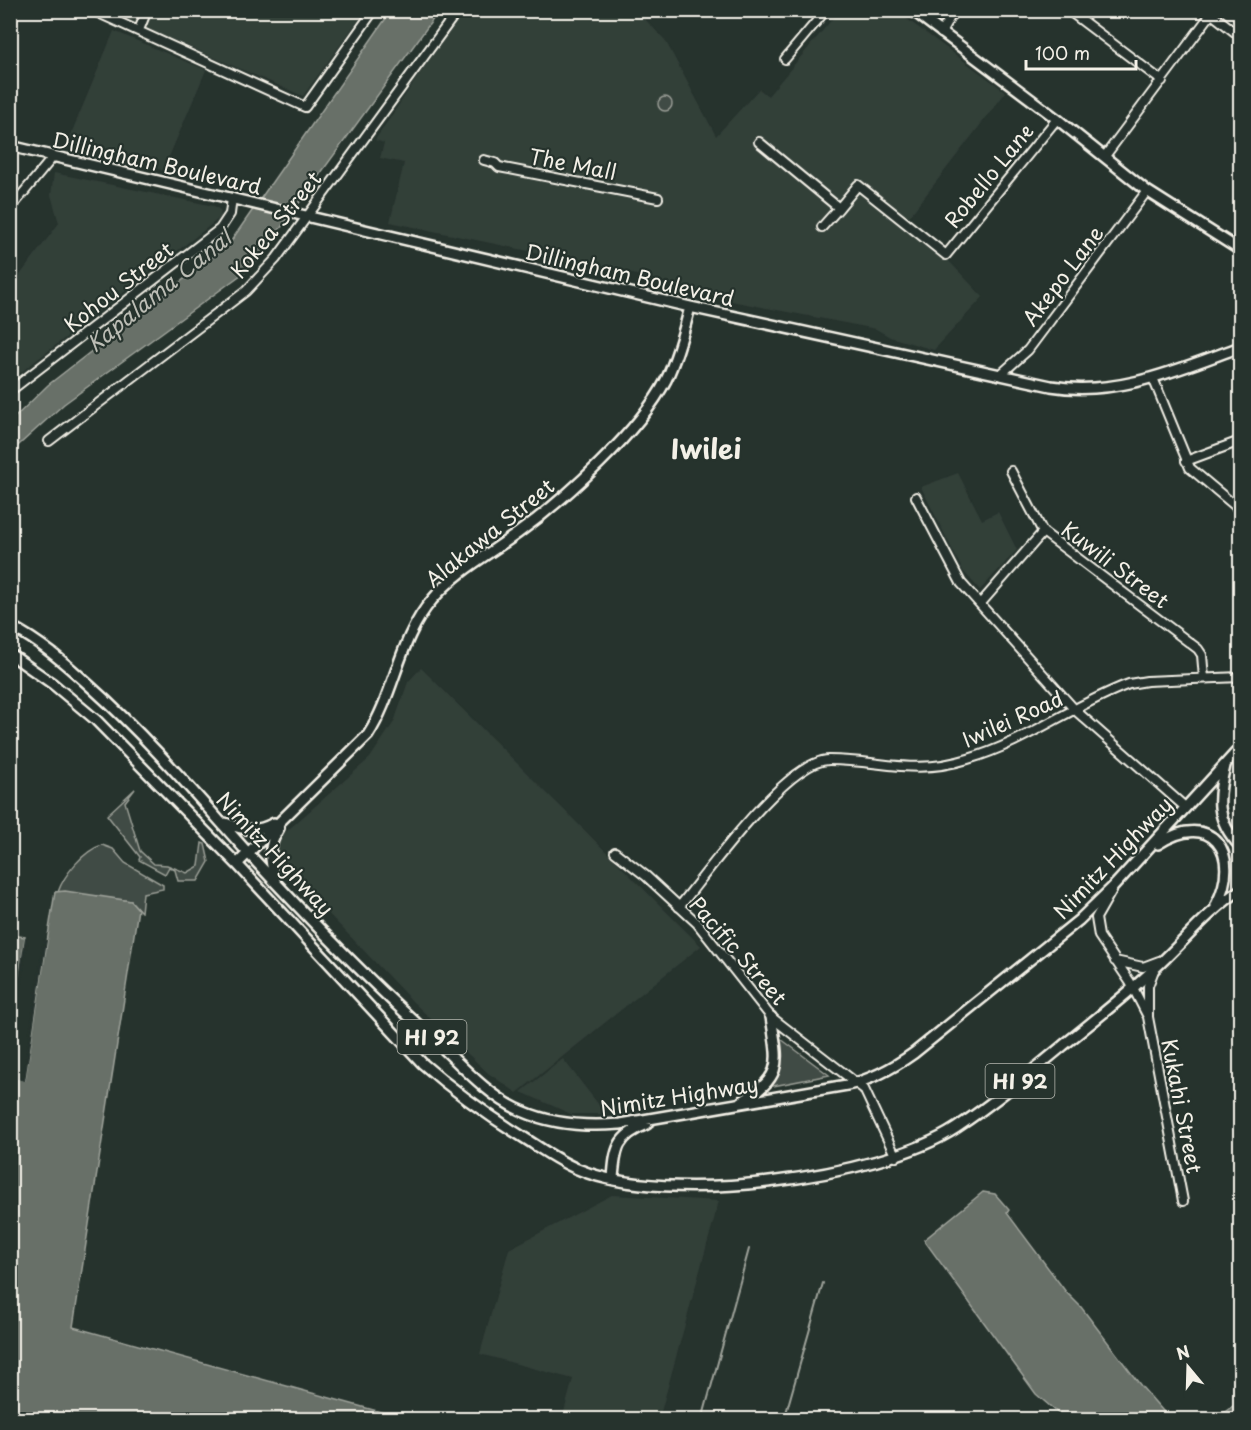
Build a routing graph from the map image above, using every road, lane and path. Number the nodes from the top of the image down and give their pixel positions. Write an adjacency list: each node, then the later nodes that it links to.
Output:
1 (92, 10): 10 (street)
2 (147, 10): 10 (street)
3 (374, 10): 10 (street)
4 (458, 10): 26 (street, Kokea Street)
5 (826, 10): 13 (street)
6 (912, 10): 11 (main road)
7 (954, 10): 11 (street)
8 (1068, 10): 14 (street)
9 (1213, 12): 12 (street); 14 (street)
10 (139, 30)
11 (941, 33): 15 (main road)
12 (1240, 36)
13 (785, 59)
14 (1162, 81): 18 (street)
15 (1057, 119): 18 (main road); 24 (street, Robello Lane)
16 (759, 142): 24 (street)
17 (10, 146): 19 (main road, Dillingham Boulevard)
18 (1105, 156): 21 (main road)
19 (53, 157): 22 (main road, Dillingham Boulevard); 25 (street)
20 (484, 160): 23 (street, The Mall)
21 (1147, 191): 28 (main road); 31 (street, Akepo Lane)
22 (232, 198): 26 (main road, Dillingham Boulevard); 33 (street, Kohou Street)
23 (658, 198)
24 (839, 208): 27 (street)
25 (10, 209)
26 (308, 216): 29 (main road, Dillingham Boulevard); 34 (street, Kokea Street)
27 (822, 227)
28 (1240, 250)
29 (690, 307): 31 (main road, Dillingham Boulevard); 52 (main road, Alakawa Street)
30 (1240, 347): 32 (main road, Dillingham Boulevard)
31 (1000, 375): 32 (main road, Dillingham Boulevard)
32 (1153, 378): 36 (street)
33 (10, 391)
34 (49, 441)
35 (1240, 441): 36 (street)
36 (1186, 461): 39 (street)
37 (1011, 471): 40 (street, Kuwili Street)
38 (916, 496): 41 (street)
39 (1240, 510)
40 (1043, 532): 41 (street); 45 (street, Kuwili Street)
41 (981, 603): 47 (street)
42 (10, 626): 53 (main road, Nimitz Highway / HI 92)
43 (10, 654): 60 (main road, Nimitz Highway / HI 92)
44 (1240, 677): 45 (street, Iwilei Road)
45 (1204, 678): 46 (street, Iwilei Road)
46 (1091, 702): 47 (street, Iwilei Road); 48 (street)
47 (1075, 710): 48 (street); 64 (street, Iwilei Road)
48 (1089, 722): 51 (street)
49 (1240, 748): 50 (main road, Nimitz Highway / HI 92)
50 (1226, 763): 51 (main road, Nimitz Highway / HI 92); 54 (main road)
51 (1185, 807): 55 (main road, Nimitz Highway / HI 92)
52 (286, 816): 53 (main road); 58 (main road, Alakawa Street); 61 (main road)
53 (223, 822): 58 (main road, Nimitz Highway / HI 92)
54 (1240, 846)
55 (1146, 851): 59 (main road); 62 (main road, Nimitz Highway / HI 92)
56 (1240, 851): 59 (main road)
57 (615, 852): 64 (street, Pacific Street)
58 (249, 853): 60 (main road, Alakawa Street); 61 (main road, Nimitz Highway / HI 92)
59 (1226, 858): 65 (main road)
60 (237, 864): 76 (main road, Nimitz Highway / HI 92)
61 (275, 880): 74 (main road, Nimitz Highway / HI 92)
62 (1113, 887): 67 (street, Kukahi Street); 72 (main road, Nimitz Highway / HI 92)
63 (1240, 890): 65 (main road, Nimitz Highway / HI 92)
64 (679, 907): 70 (street, Pacific Street)
65 (1215, 907): 66 (main road, Nimitz Highway / HI 92)
66 (1167, 956): 67 (street); 68 (main road, Nimitz Highway / HI 92)
67 (1115, 961): 69 (street, Kukahi Street)
68 (1155, 969): 69 (main road, Nimitz Highway / HI 92); 71 (street, Kukahi Street)
69 (1132, 989): 71 (street, Kukahi Street); 75 (main road, Nimitz Highway / HI 92)
70 (771, 1017): 72 (street, Pacific Street); 73 (main road)
71 (1148, 1017): 77 (street, Kukahi Street)
72 (858, 1083): 73 (main road, Nimitz Highway / HI 92); 75 (street, Pacific Street)
73 (734, 1105): 74 (main road, Nimitz Highway / HI 92)
74 (662, 1117): 76 (main road)
75 (896, 1157): 76 (main road, Nimitz Highway / HI 92)
76 (613, 1179)
77 (1183, 1201)

